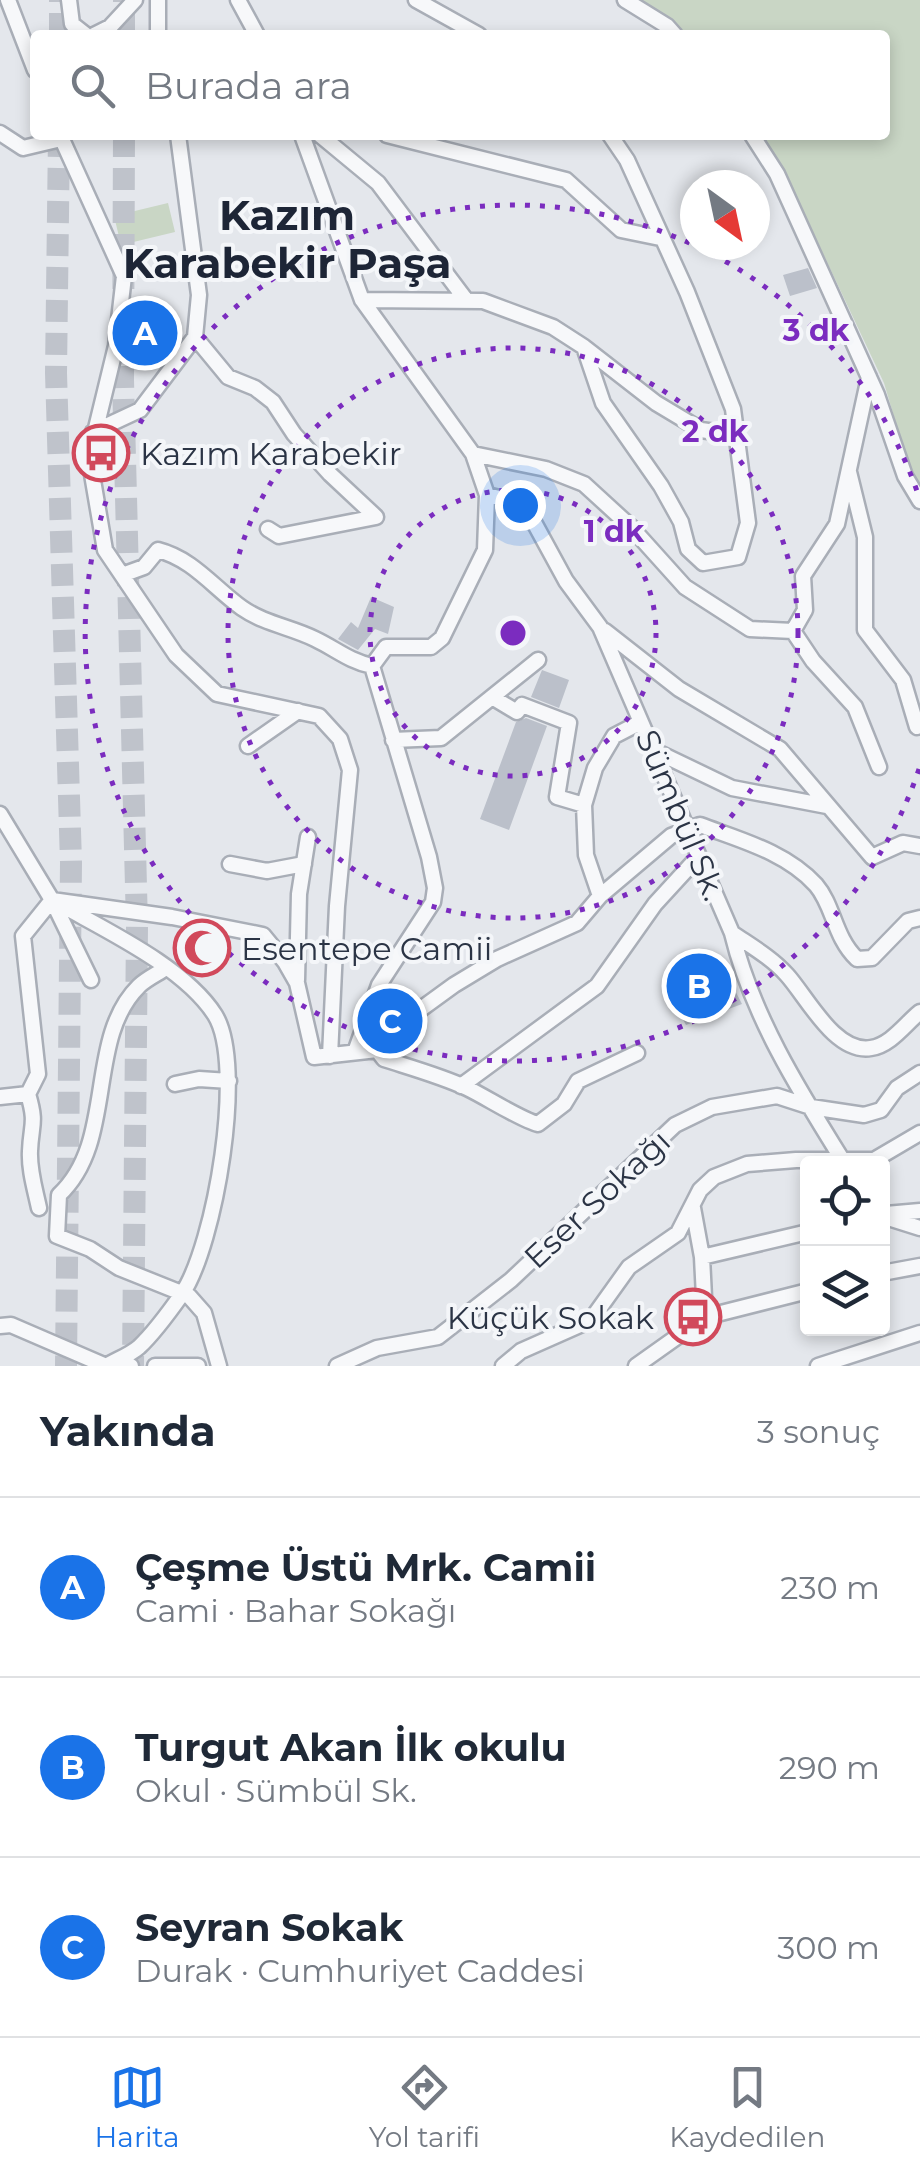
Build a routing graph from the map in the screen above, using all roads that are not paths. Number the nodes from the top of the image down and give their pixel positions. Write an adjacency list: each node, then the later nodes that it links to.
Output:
1 (8, 0): 14 (street)
2 (69, 0): 8 (street)
3 (135, 0): 9 (street)
4 (158, 0): 10 (street)
5 (238, 0): 11 (street)
6 (625, 0): 13 (street)
7 (420, 1): 12 (street)
8 (82, 30)
9 (102, 30)
10 (158, 30)
11 (254, 30)
12 (470, 30)
13 (671, 30)
14 (30, 57)
15 (0, 133): 16 (street)
16 (50, 140)
17 (61, 140): 30 (street)
18 (179, 140): 27 (street)
19 (304, 140): 25 (street)
20 (326, 140): 26 (street)
21 (408, 140): 24 (street)
22 (613, 140): 24 (street)
23 (755, 140): 29 (street)
24 (660, 238): 31 (street)
25 (362, 300): 26 (street); 32 (street)
26 (466, 300): 28 (street)
27 (195, 337): 30 (street); 36 (street)
28 (584, 347): 31 (street); 31 (street)
29 (869, 377): 33 (street); 35 (street)
30 (92, 432): 37 (street)
31 (736, 435)
32 (473, 454): 34 (street); 39 (street)
33 (848, 467): 39 (street); 45 (street)
34 (487, 496): 38 (street, Sümbül Sk.); 41 (street)
35 (920, 502)
36 (268, 529)
37 (122, 575): 41 (street); 43 (street)
38 (600, 628): 44 (street, Sümbül Sk.); 51 (street)
39 (793, 632): 49 (street)
40 (538, 660): 42 (street)
41 (372, 666): 46 (street)
42 (492, 698): 46 (street); 50 (street)
43 (298, 710): 47 (street); 70 (street)
44 (641, 722): 48 (street, Sümbül Sk.); 50 (street)
45 (917, 728)
46 (393, 740): 68 (street)
47 (248, 746)
48 (653, 750): 51 (street); 53 (street, Sümbül Sk.)
49 (879, 766)
50 (584, 805): 59 (street)
51 (828, 806): 55 (street)
52 (0, 814): 60 (street)
53 (688, 830): 56 (street, Sümbül Sk.); 59 (street); 61 (street)
54 (308, 837): 58 (street)
55 (920, 846)
56 (698, 856): 62 (street, Sümbül Sk.); 74 (street)
57 (230, 864): 58 (street)
58 (304, 864): 65 (street)
59 (600, 896): 67 (street)
60 (52, 900): 63 (street); 64 (street); 65 (street); 75 (street)
61 (920, 918)
62 (732, 933): 66 (street); 77 (street, Sümbül Sk.)
63 (166, 968): 72 (street); 92 (street)
64 (91, 980)
65 (297, 983): 70 (street)
66 (920, 1012)
67 (377, 1050): 68 (street); 74 (street)
68 (355, 1052): 70 (street)
69 (637, 1053): 74 (street)
70 (330, 1056)
71 (920, 1074): 77 (street, Eser Sokağı)
72 (228, 1081): 73 (street); 92 (street)
73 (175, 1084)
74 (461, 1086)
75 (28, 1094): 76 (street); 82 (street)
76 (0, 1097)
77 (812, 1107): 79 (street, Sümbül Sk.); 98 (street, Eser Sokağı)
78 (920, 1133): 80 (street)
79 (841, 1156)
80 (881, 1156)
81 (800, 1163): 83 (street)
82 (39, 1208)
83 (693, 1208): 89 (street); 105 (street)
84 (920, 1211): 85 (street)
85 (890, 1214)
86 (890, 1218): 87 (street)
87 (920, 1228)
88 (800, 1234): 89 (street)
89 (702, 1257): 95 (street)
90 (920, 1266): 91 (street)
91 (890, 1272)
92 (183, 1293): 99 (street); 103 (street)
93 (800, 1293): 95 (street)
94 (0, 1313): 96 (street)
95 (705, 1317): 106 (street)
96 (6, 1325): 99 (street)
97 (920, 1333): 107 (street)
98 (343, 1363): 104 (street)
99 (106, 1366): 100 (street)
100 (131, 1366)
101 (155, 1366): 102 (street)
102 (198, 1366)
103 (219, 1366)
104 (374, 1366)
105 (503, 1366)
106 (636, 1366)
107 (818, 1366)

